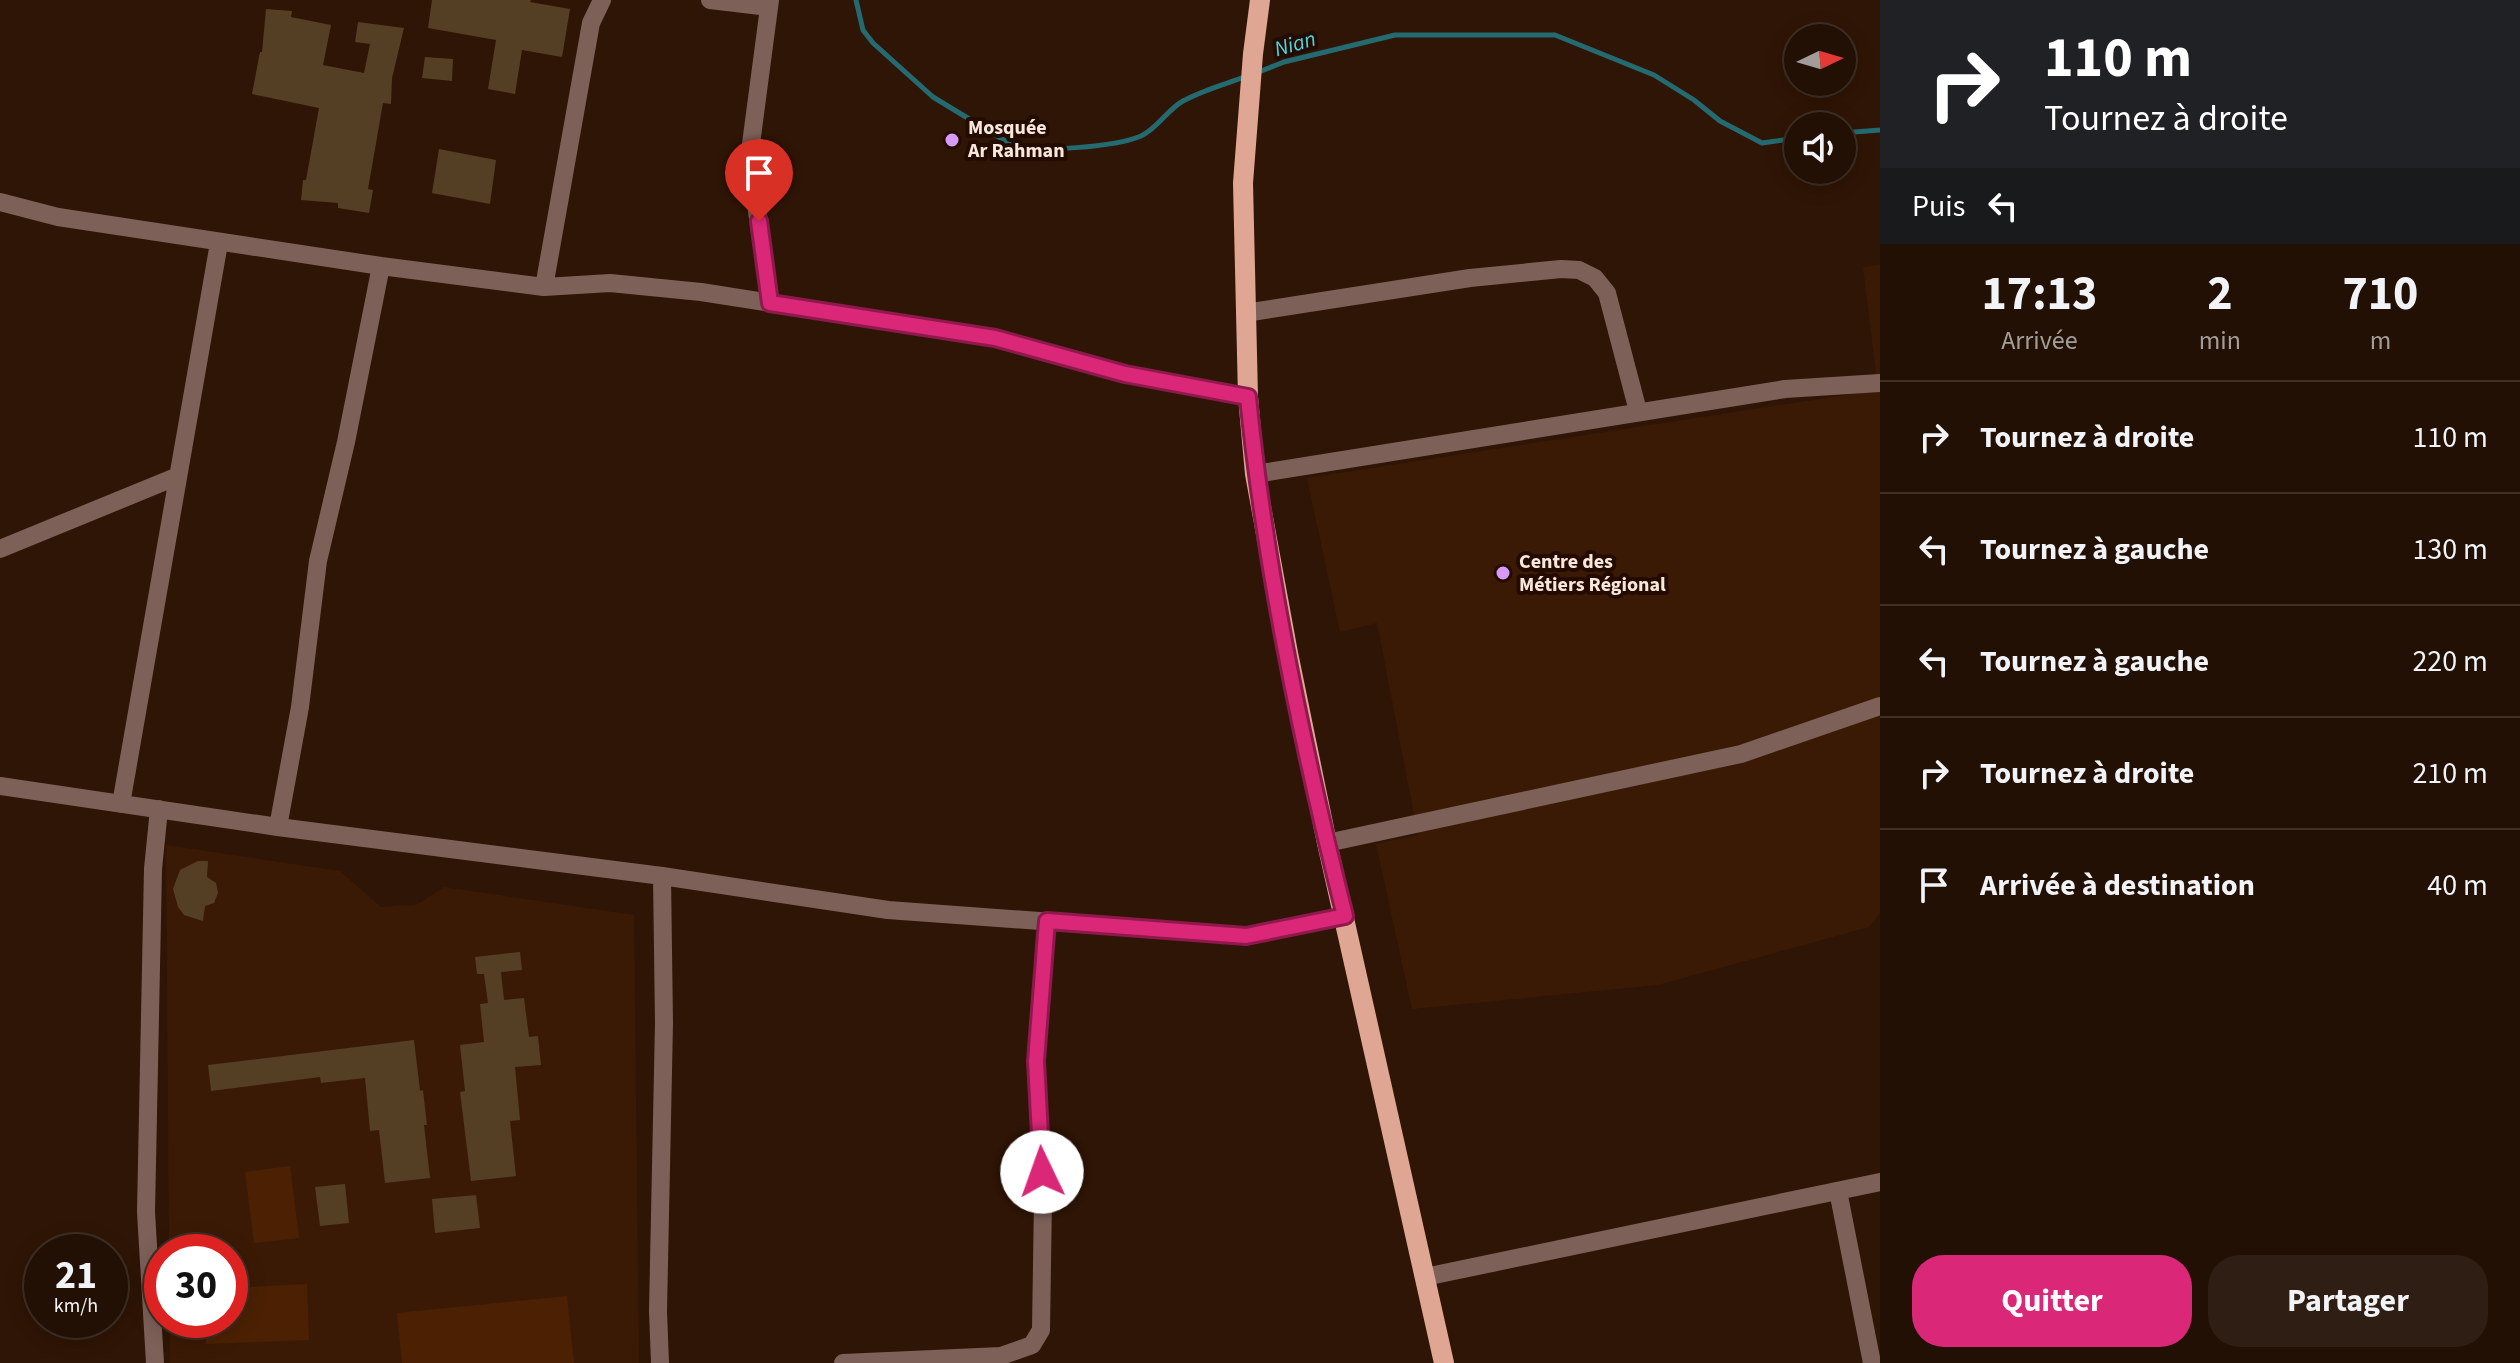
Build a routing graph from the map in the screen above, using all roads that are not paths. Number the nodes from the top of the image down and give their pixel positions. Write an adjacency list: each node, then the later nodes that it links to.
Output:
1 (602, 0): 8 (street)
2 (710, 0): 4 (street)
3 (1260, 0): 10 (main road)
4 (769, 4): 9 (street)
5 (0, 202): 6 (street)
6 (219, 243): 7 (street); 15 (street)
7 (381, 266): 8 (street); 21 (street)
8 (544, 287): 9 (street)
9 (770, 303): 12 (street)
10 (1245, 313): 12 (main road); 13 (street)
11 (1880, 383): 13 (street)
12 (1248, 397): 14 (main road)
13 (1638, 411): 14 (street)
14 (1255, 474): 22 (main road)
15 (178, 476): 16 (street); 19 (street)
16 (0, 549)
17 (1880, 706): 22 (street)
18 (0, 786): 19 (street)
19 (121, 804): 20 (street)
20 (159, 809): 21 (street); 29 (street)
21 (278, 827): 23 (street)
22 (1327, 843): 24 (main road)
23 (662, 876): 25 (street); 30 (street)
24 (1345, 916): 25 (street); 28 (main road)
25 (1047, 921): 31 (street)
26 (1880, 1182): 27 (street)
27 (1838, 1191): 28 (street); 33 (street)
28 (1425, 1277): 32 (main road)
29 (155, 1363)
30 (660, 1363)
31 (843, 1363)
32 (1444, 1363)
33 (1872, 1363)

